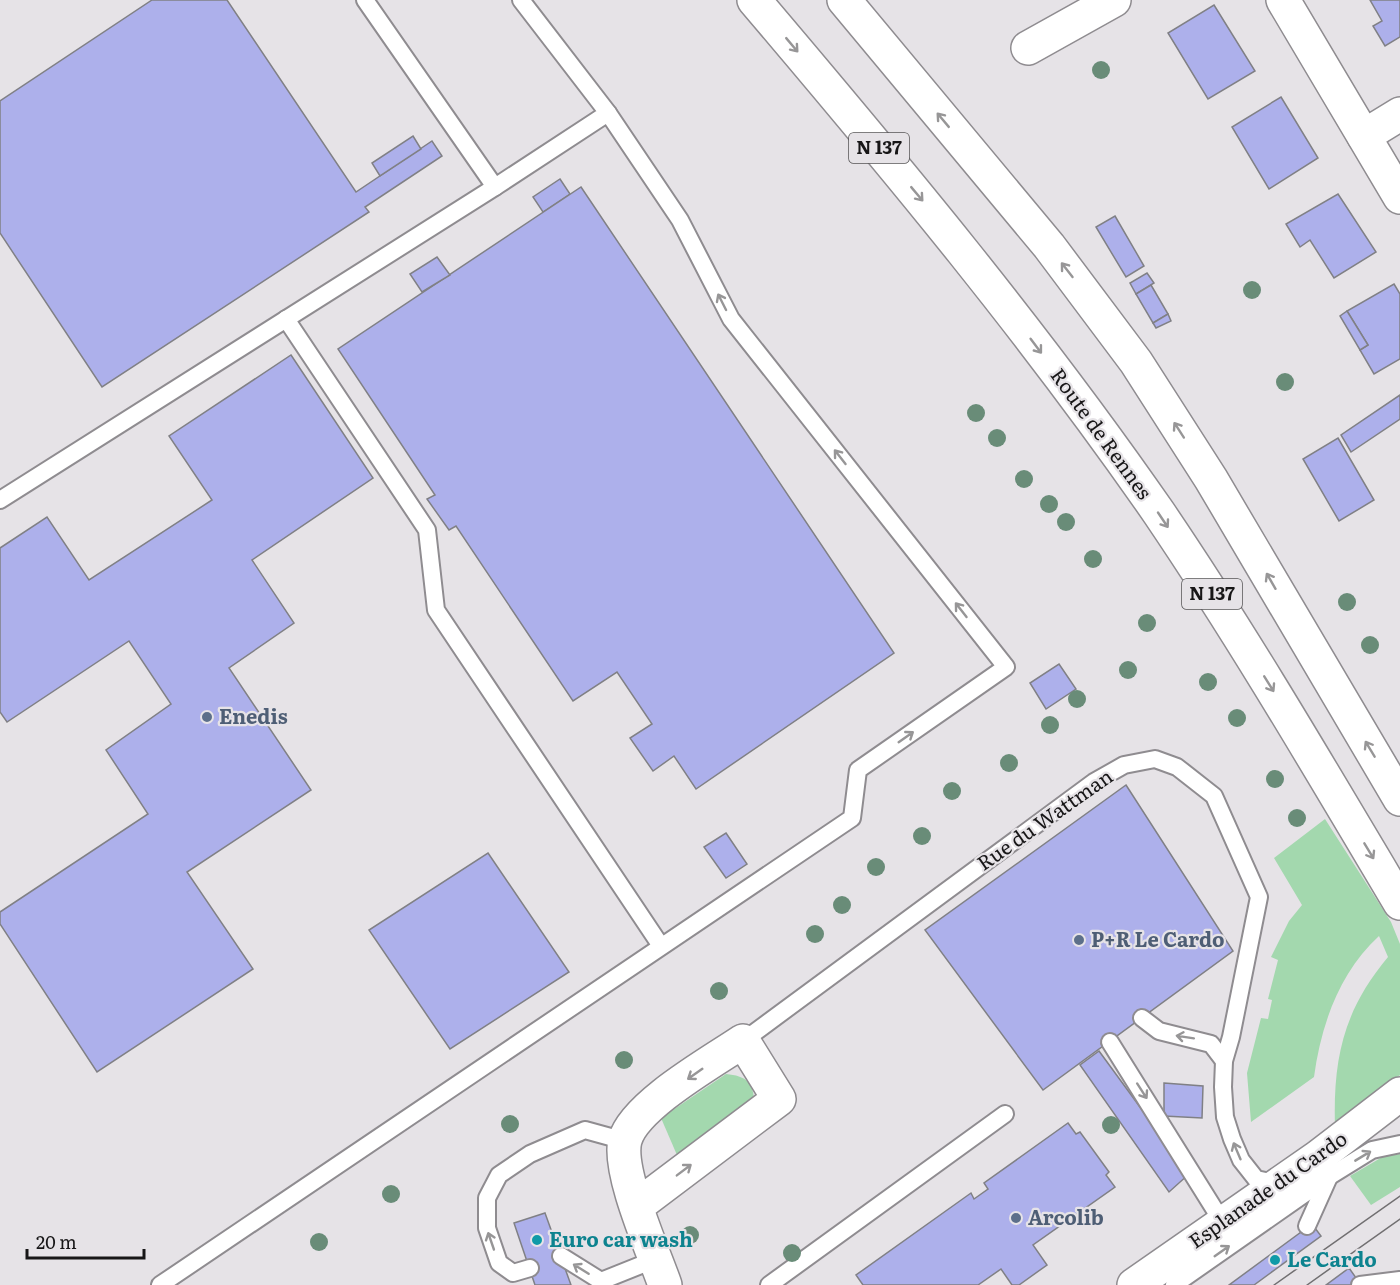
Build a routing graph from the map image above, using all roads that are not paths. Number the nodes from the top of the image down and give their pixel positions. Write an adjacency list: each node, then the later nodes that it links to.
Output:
1 (365, 0): 11 (lane)
2 (520, 0): 8 (lane)
3 (754, 0): 16 (main road, Route de Rennes / N 137, one-way to 16)
4 (1114, 0): 7 (main road)
5 (1282, 0): 10 (main road)
6 (845, 1): 15 (main road, N 137, one-way to 6)
7 (1028, 48)
8 (608, 113): 11 (lane); 17 (lane, one-way to 8)
9 (1400, 114): 10 (main road)
10 (1364, 136): 12 (main road)
11 (495, 187): 13 (lane)
12 (1400, 197)
13 (286, 319): 14 (lane); 17 (lane)
14 (0, 500)
15 (1400, 799)
16 (1400, 903)
17 (662, 946): 36 (lane)
18 (1142, 1018): 21 (lane, one-way to 18)
19 (743, 1041): 21 (lane, Rue du Wattman); 24 (main road, Rue du Wattman, one-way to 24); 28 (main road, one-way to 19)
20 (1110, 1042): 29 (lane, one-way to 29)
21 (1224, 1061): 27 (lane, Rue du Wattman, one-way to 21)
22 (1400, 1094): 27 (main road, Esplanade du Cardo)
23 (1005, 1114): 37 (lane)
24 (625, 1140): 28 (main road); 32 (lane, one-way to 24)
25 (1400, 1144): 26 (lane, Esplanade du Cardo, one-way to 25)
26 (1330, 1176): 30 (lane); 39 (lane, Esplanade du Cardo, one-way to 26)
27 (1280, 1184): 29 (main road, Esplanade du Cardo)
28 (637, 1206): 33 (main road)
29 (1223, 1223): 38 (main road, Esplanade du Cardo)
30 (1307, 1226)
31 (561, 1256): 35 (lane, one-way to 31)
32 (530, 1268)
33 (661, 1272): 35 (lane)
34 (1400, 1281): 40 (lane); 41 (lane)
35 (601, 1284)
36 (160, 1285)
37 (769, 1285)
38 (1134, 1285)
39 (1174, 1285)
40 (1360, 1285)
41 (1396, 1285)

